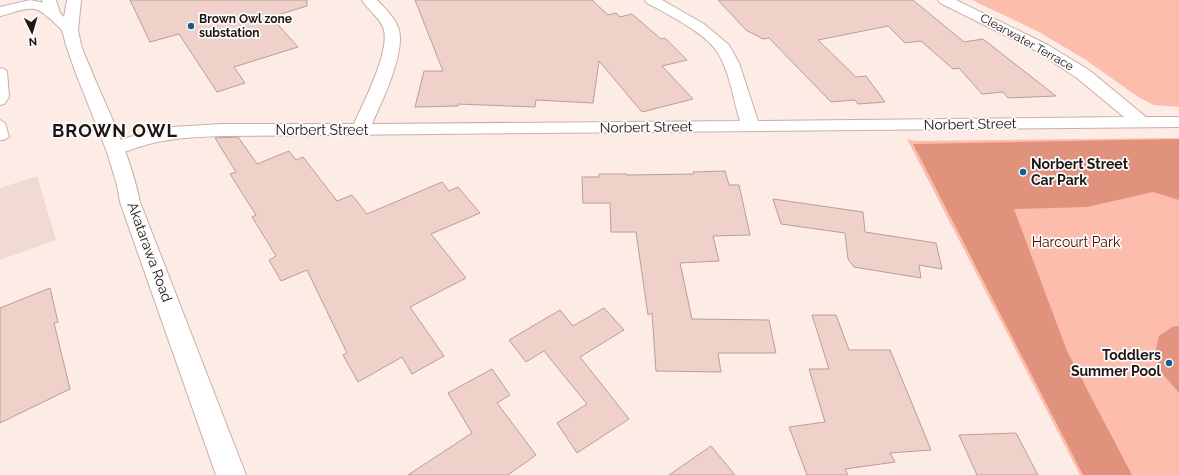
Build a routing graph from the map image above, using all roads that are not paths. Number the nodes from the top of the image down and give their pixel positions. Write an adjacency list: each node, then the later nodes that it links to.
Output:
1 (4, 0): 7 (main road)
2 (49, 0): 9 (main road)
3 (74, 0): 10 (main road, Akatarawa Road)
4 (369, 0): 17 (main road)
5 (652, 0): 16 (main road)
6 (945, 0): 13 (main road, Clearwater Terrace)
7 (0, 3)
8 (0, 12): 9 (main road)
9 (53, 15): 10 (main road)
10 (70, 29): 19 (main road, Akatarawa Road)
11 (2, 71): 12 (lane)
12 (0, 102)
13 (1142, 122): 14 (main road, Norbert Street); 16 (main road, Norbert Street)
14 (1179, 122)
15 (0, 123): 18 (lane)
16 (751, 126): 17 (main road, Norbert Street)
17 (361, 130): 19 (main road, Norbert Street)
18 (3, 136)
19 (116, 148): 20 (main road, Akatarawa Road)
20 (231, 475)

